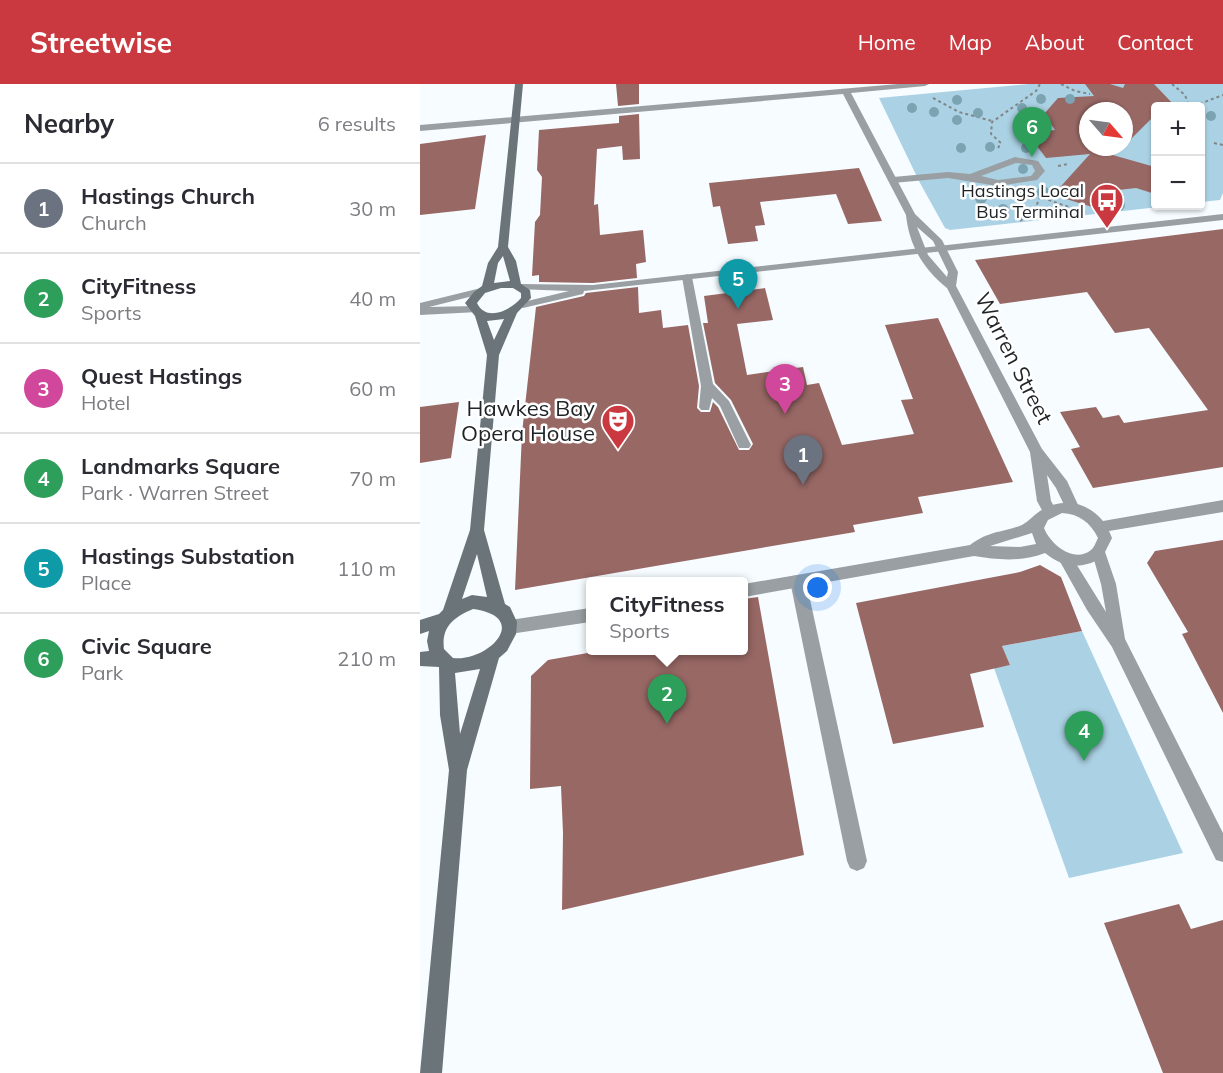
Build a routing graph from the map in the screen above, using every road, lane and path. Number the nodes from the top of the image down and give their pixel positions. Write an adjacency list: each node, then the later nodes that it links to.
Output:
1 (519, 84): 14 (main road)
2 (925, 84): 8 (street)
3 (1040, 84): 15 (path)
4 (1061, 84): 7 (path)
5 (1071, 84): 7 (path)
6 (1172, 84): 12 (path)
7 (1070, 88): 9 (path)
8 (846, 91): 14 (street); 21 (street)
9 (1090, 94)
10 (1223, 95): 13 (path)
11 (930, 97): 15 (path)
12 (1188, 102)
13 (1205, 102)
14 (516, 120): 16 (street); 28 (main road)
15 (993, 121): 19 (path)
16 (420, 128)
17 (1214, 143): 18 (path)
18 (1223, 145)
19 (996, 153)
20 (971, 177): 20 (street); 21 (street)
21 (892, 180): 24 (street)
22 (1038, 192): 23 (path)
23 (1040, 197): 25 (path); 27 (path)
24 (911, 215): 29 (street, Warren Street); 30 (street, Warren Street)
25 (1092, 215)
26 (1223, 217): 29 (street)
27 (1013, 226)
28 (503, 247): 32 (main road); 35 (main road)
29 (941, 248): 30 (street); 33 (street, Warren Street)
30 (922, 250): 31 (street); 33 (street, Warren Street)
31 (687, 277): 34 (street); 42 (street)
32 (519, 286): 34 (street); 35 (main road); 36 (main road)
33 (951, 286): 45 (street, Warren Street)
34 (593, 288): 36 (street)
35 (484, 289): 37 (street); 40 (main road)
36 (523, 305): 39 (main road)
37 (420, 306)
38 (420, 311): 40 (street)
39 (512, 312): 40 (main road); 41 (main road)
40 (477, 313): 41 (main road)
41 (493, 355): 50 (main road)
42 (707, 386): 43 (street); 44 (street)
43 (705, 407)
44 (744, 445)
45 (1037, 452): 47 (street, Warren Street); 48 (street, Warren Street)
46 (1223, 506): 49 (street)
47 (1072, 507): 48 (street); 49 (street)
48 (1044, 515): 51 (street); 52 (street)
49 (1100, 527): 53 (street)
50 (477, 530): 57 (main road); 58 (main road)
51 (1046, 547): 52 (street); 54 (street)
52 (974, 550): 55 (street)
53 (1099, 553): 54 (street); 62 (street)
54 (1065, 558): 62 (street)
55 (798, 581): 56 (street); 68 (street)
56 (748, 590)
57 (496, 604): 58 (main road); 61 (main road)
58 (447, 616): 60 (main road); 65 (main road)
59 (586, 616): 61 (street)
60 (420, 627)
61 (510, 627): 63 (main road)
62 (1118, 642): 67 (street)
63 (492, 656): 65 (main road); 66 (main road)
64 (420, 659): 65 (main road)
65 (443, 661): 66 (main road)
66 (458, 770): 69 (main road)
67 (1223, 853)
68 (857, 861)
69 (431, 1073)

